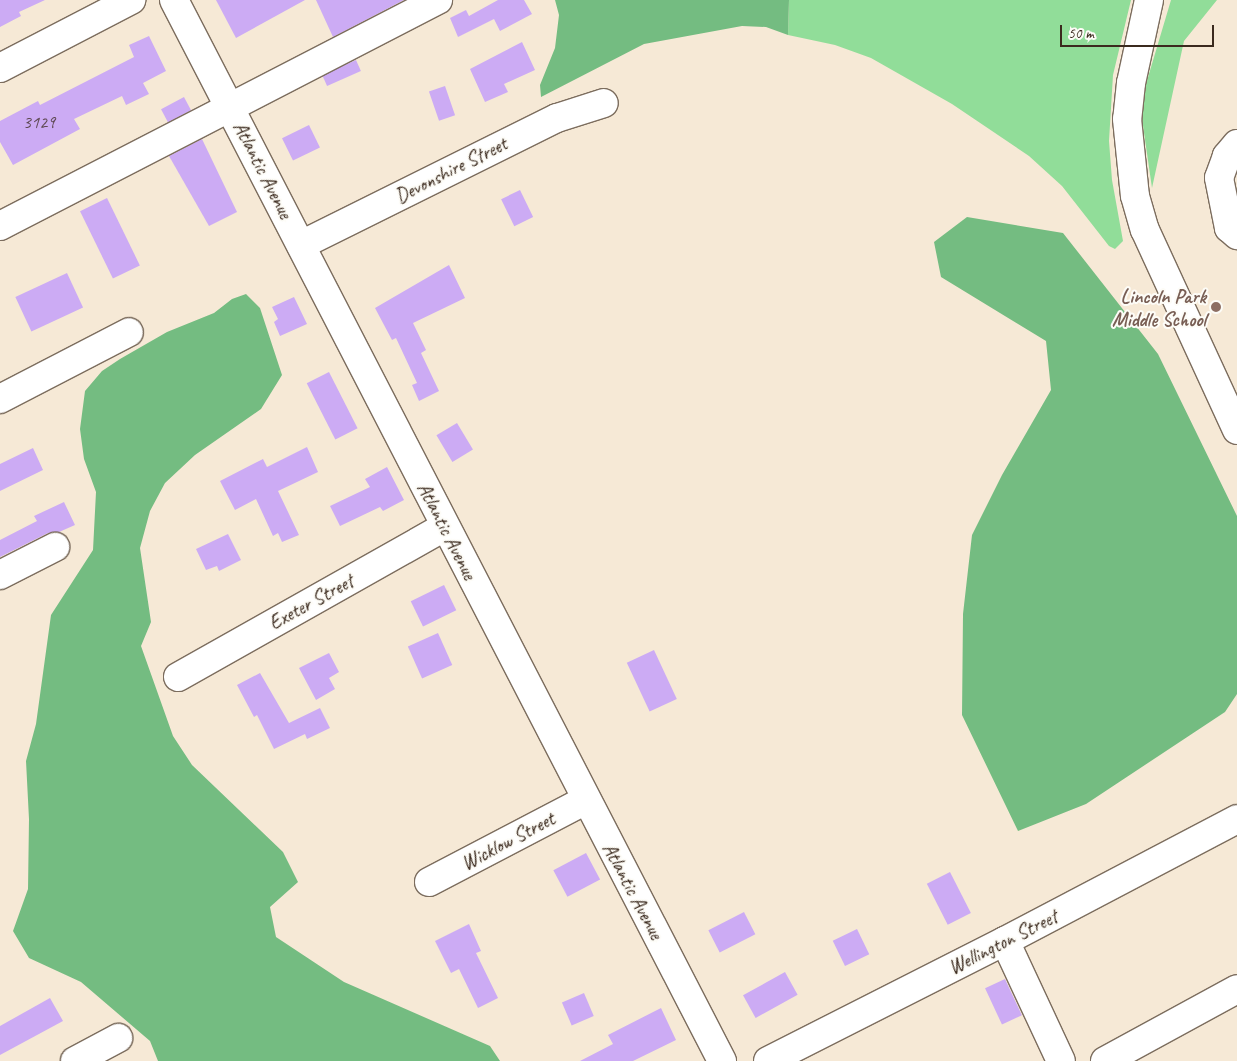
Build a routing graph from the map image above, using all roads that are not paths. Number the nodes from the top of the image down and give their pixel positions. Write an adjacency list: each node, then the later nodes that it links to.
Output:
1 (131, 0): 5 (street)
2 (174, 0): 7 (street, Atlantic Avenue)
3 (438, 0): 7 (street)
4 (1149, 0): 14 (street)
5 (0, 68)
6 (604, 103): 11 (street, Devonshire Street)
7 (230, 106): 9 (street); 11 (street, Atlantic Avenue)
8 (1234, 155): 10 (street)
9 (0, 226)
10 (1237, 234)
11 (301, 245): 15 (street, Atlantic Avenue)
12 (129, 332): 13 (street)
13 (0, 399)
14 (1237, 430)
15 (444, 527): 18 (street, Exeter Street); 19 (street, Atlantic Avenue)
16 (55, 546): 17 (street)
17 (0, 575)
18 (178, 677)
19 (586, 800): 21 (street, Wicklow Street); 26 (street, Atlantic Avenue)
20 (1237, 819): 22 (street, Wellington Street)
21 (429, 882)
22 (1005, 942): 27 (street, Wellington Street); 28 (street)
23 (1237, 989): 29 (street)
24 (118, 1038): 25 (street)
25 (75, 1061)
26 (722, 1061)
27 (768, 1061)
28 (1060, 1061)
29 (1105, 1061)

